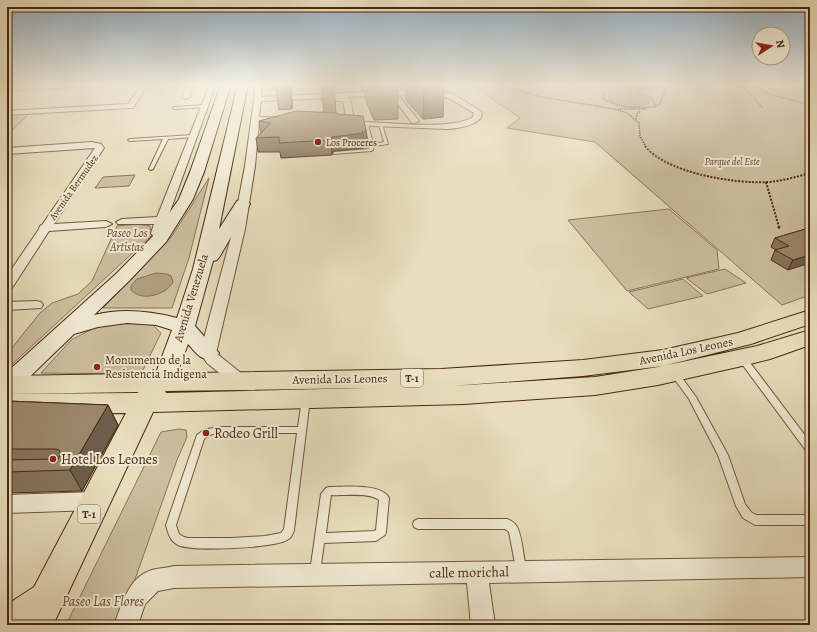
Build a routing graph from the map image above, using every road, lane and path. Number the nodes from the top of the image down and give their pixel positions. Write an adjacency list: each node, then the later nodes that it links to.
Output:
1 (202, 113): 18 (street)
2 (216, 113): 33 (street)
3 (236, 113): 34 (street, Avenida Venezuela)
4 (256, 113): 10 (street)
5 (349, 113): 11 (street)
6 (409, 113): 14 (street)
7 (478, 113): 17 (street)
8 (624, 113): 12 (path)
9 (638, 113): 12 (path)
10 (255, 119): 13 (street); 27 (street)
11 (350, 119)
12 (636, 119): 26 (path)
13 (295, 121)
14 (415, 121)
15 (334, 123): 16 (street)
16 (366, 124): 17 (street); 21 (lane)
17 (381, 125): 21 (lane)
18 (193, 136): 19 (lane); 28 (street)
19 (166, 138): 20 (lane); 24 (lane)
20 (130, 140)
21 (372, 145): 23 (lane)
22 (7, 151): 31 (street, Avenida Bermudez)
23 (335, 153)
24 (151, 169)
25 (810, 173): 26 (path)
26 (766, 182): 32 (path)
27 (242, 204): 34 (street); 42 (street)
28 (161, 220): 29 (street); 33 (street)
29 (122, 222)
30 (106, 224): 31 (street)
31 (44, 228): 35 (street, Avenida Bermudez)
32 (779, 230)
33 (160, 238): 40 (street)
34 (202, 269): 39 (street, Avenida Venezuela)
35 (7, 285)
36 (36, 305): 37 (street)
37 (7, 306)
38 (810, 317): 45 (main road, Avenida Los Leones / T-1)
39 (184, 327): 40 (street); 42 (street); 47 (street, Avenida Venezuela)
40 (64, 331): 46 (street)
41 (810, 337): 43 (main road, Avenida Los Leones / T-1)
42 (208, 353): 45 (street)
43 (742, 358): 44 (main road, Avenida Los Leones / T-1); 51 (lane)
44 (674, 372): 48 (main road, Avenida Los Leones / T-1); 54 (lane)
45 (240, 381): 47 (main road, Avenida Los Leones / T-1)
46 (7, 385): 47 (main road, Avenida Los Leones / T-1)
47 (154, 392): 48 (main road, Avenida Los Leones / T-1); 49 (main road, Avenida Los Leones / T-1); 52 (main road, Avenida Venezuela / T-1)
48 (306, 399): 50 (lane)
49 (7, 404)
50 (302, 430): 50 (lane)
51 (810, 449)
52 (95, 501): 53 (street); 61 (main road, Avenida Venezuela / T-1)
53 (7, 504)
54 (810, 520)
55 (418, 524): 59 (lane)
56 (319, 538): 56 (lane); 60 (lane)
57 (810, 567): 59 (street, calle morichal)
58 (477, 572): 59 (street, calle morichal); 60 (street, calle morichal); 64 (street)
59 (522, 572)
60 (314, 575): 63 (street, calle morichal)
61 (41, 611): 62 (main road)
62 (15, 625)
63 (126, 625)
64 (483, 625)

